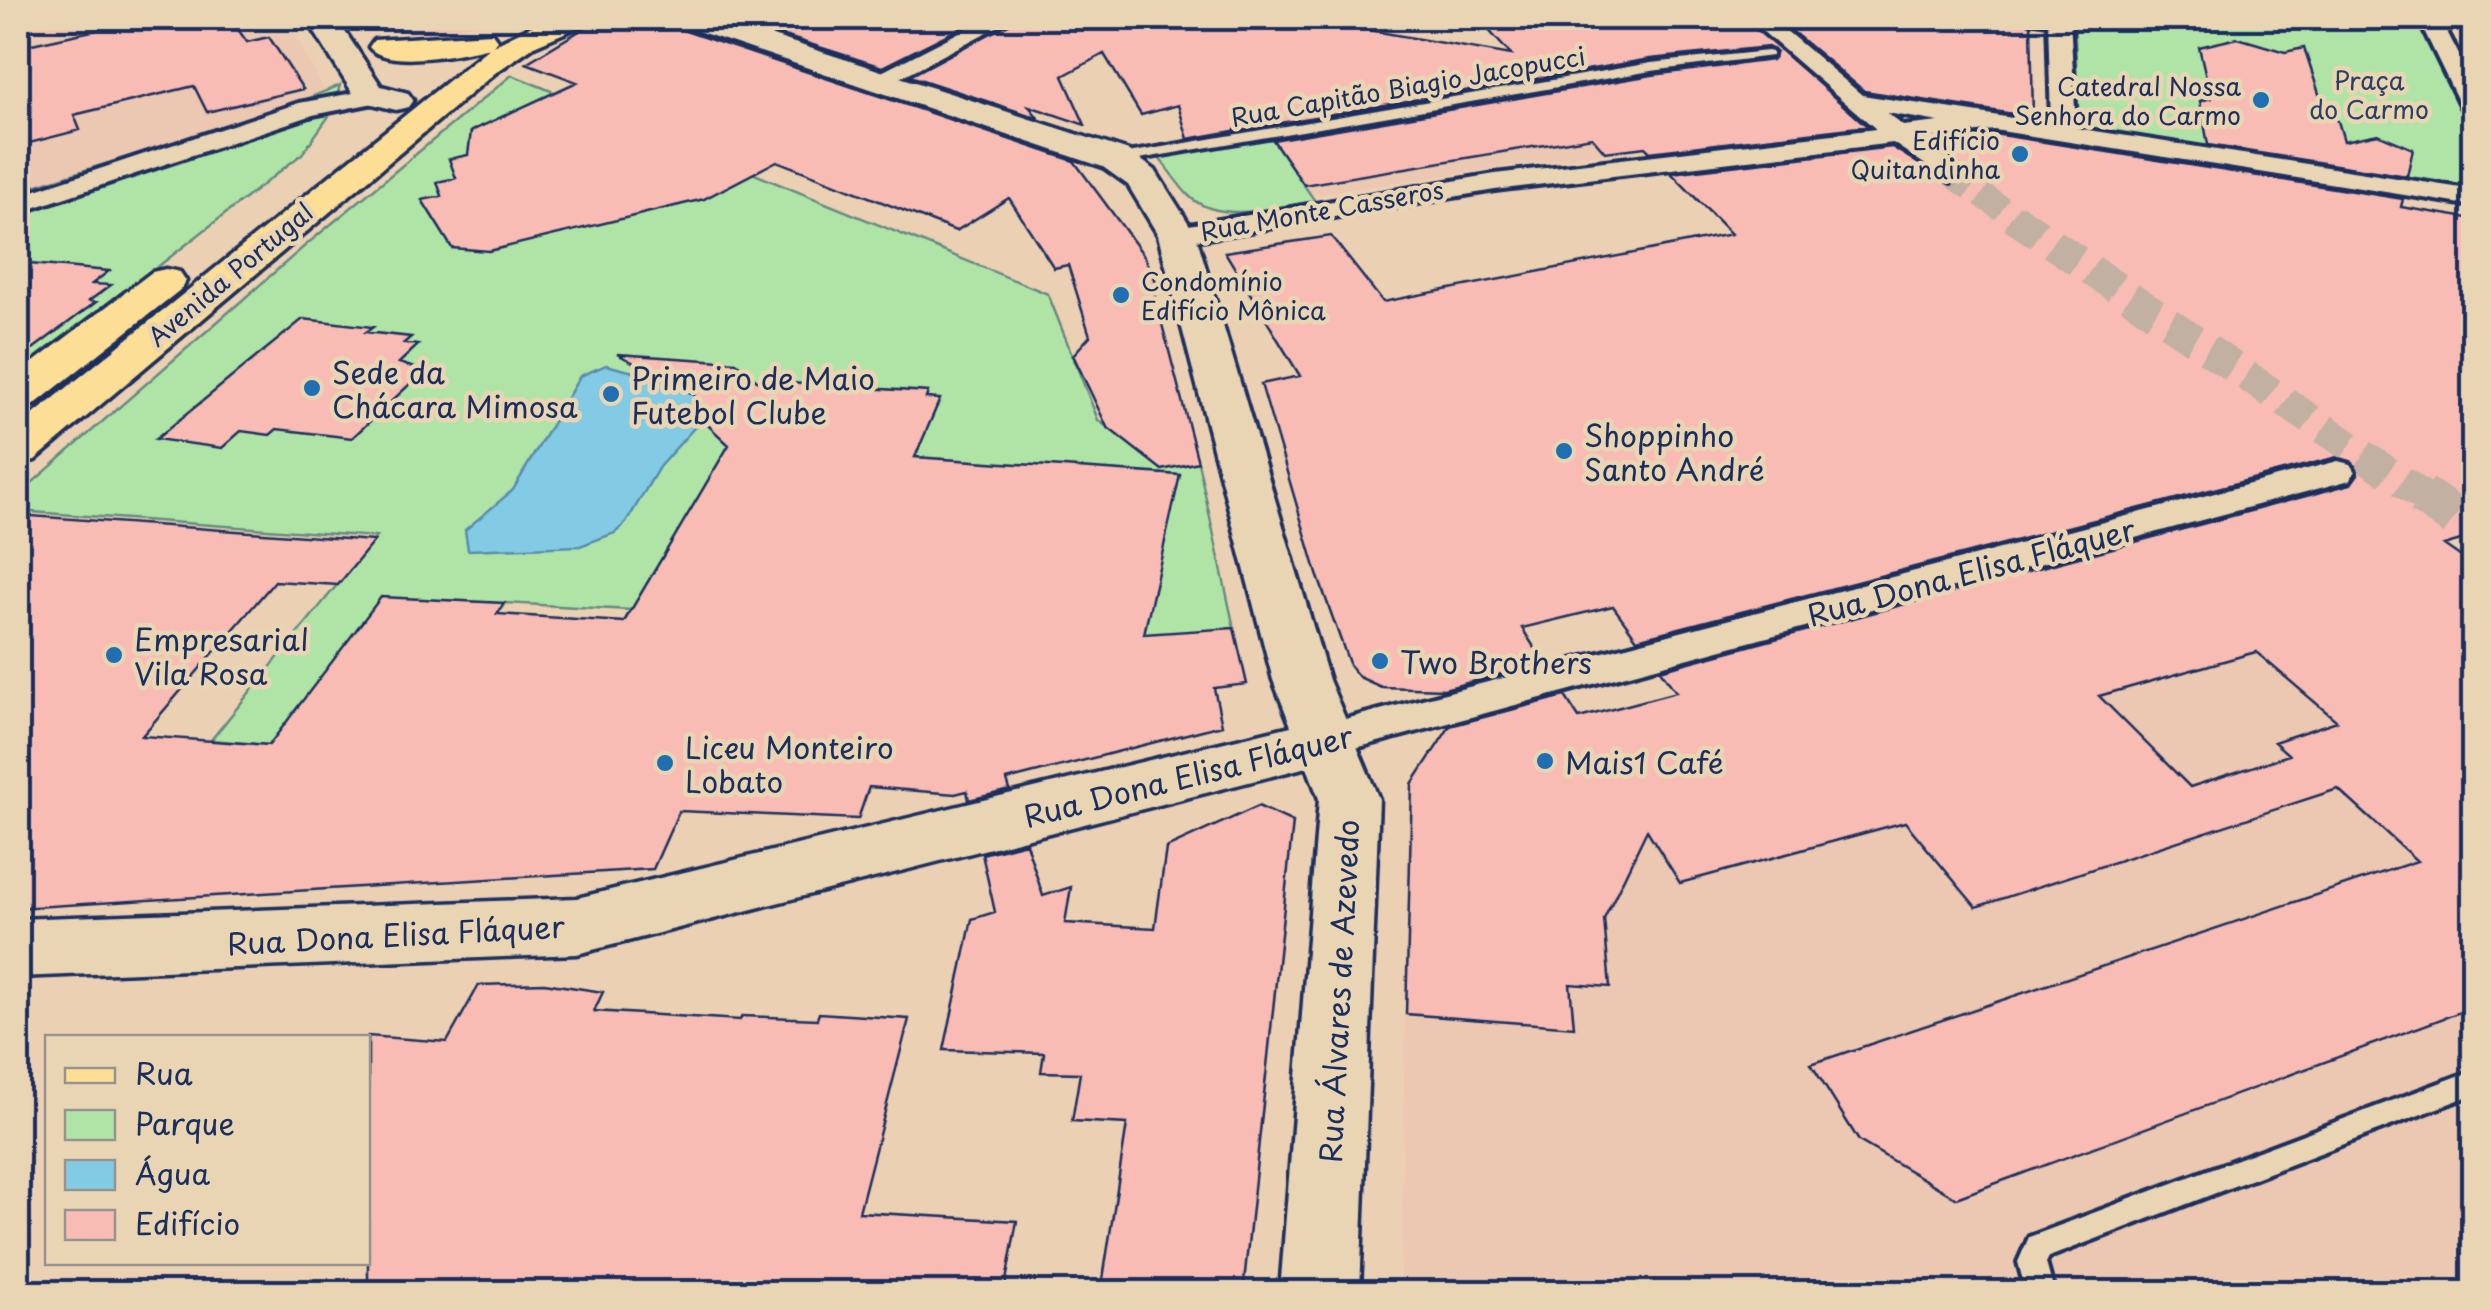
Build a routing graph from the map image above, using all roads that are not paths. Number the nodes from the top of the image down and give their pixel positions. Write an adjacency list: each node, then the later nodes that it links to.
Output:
1 (321, 18): 18 (street)
2 (366, 18): 14 (street)
3 (533, 18): 13 (main road)
4 (574, 18): 18 (main road)
5 (688, 18): 17 (street, Rua Monte Casseros)
6 (1003, 18): 17 (street)
7 (1758, 18): 15 (street)
8 (2022, 18): 11 (lane)
9 (2429, 18): 20 (street)
10 (2443, 18): 12 (street)
11 (2059, 20): 23 (street)
12 (2474, 21)
13 (481, 40): 14 (main road); 18 (main road)
14 (385, 47): 18 (street)
15 (1796, 50): 16 (street); 19 (street)
16 (1768, 54): 24 (lane, Rua Capitão Biagio Jacopucci)
17 (878, 80): 24 (street, Rua Monte Casseros)
18 (407, 96): 27 (street); 29 (main road, Avenida Portugal); 30 (main road, Avenida Portugal)
19 (1854, 101): 21 (street); 22 (street)
20 (2474, 109)
21 (1994, 123): 22 (street, Rua Monte Casseros); 23 (street)
22 (1894, 133): 25 (street); 28 (street, Rua Monte Casseros)
23 (2064, 134): 26 (street)
24 (1116, 159): 28 (street, Rua Monte Casseros)
25 (1951, 174)
26 (2474, 198)
27 (18, 205)
28 (1177, 235): 32 (street, Rua Álvares de Azevedo)
29 (18, 395)
30 (18, 450)
31 (2338, 472): 32 (street, Rua Dona Elisa Fláquer)
32 (1326, 740): 33 (street, Rua Dona Elisa Fláquer); 35 (street, Rua Álvares de Azevedo)
33 (18, 948)
34 (2474, 1082): 36 (lane)
35 (1320, 1292)
36 (2040, 1292)

